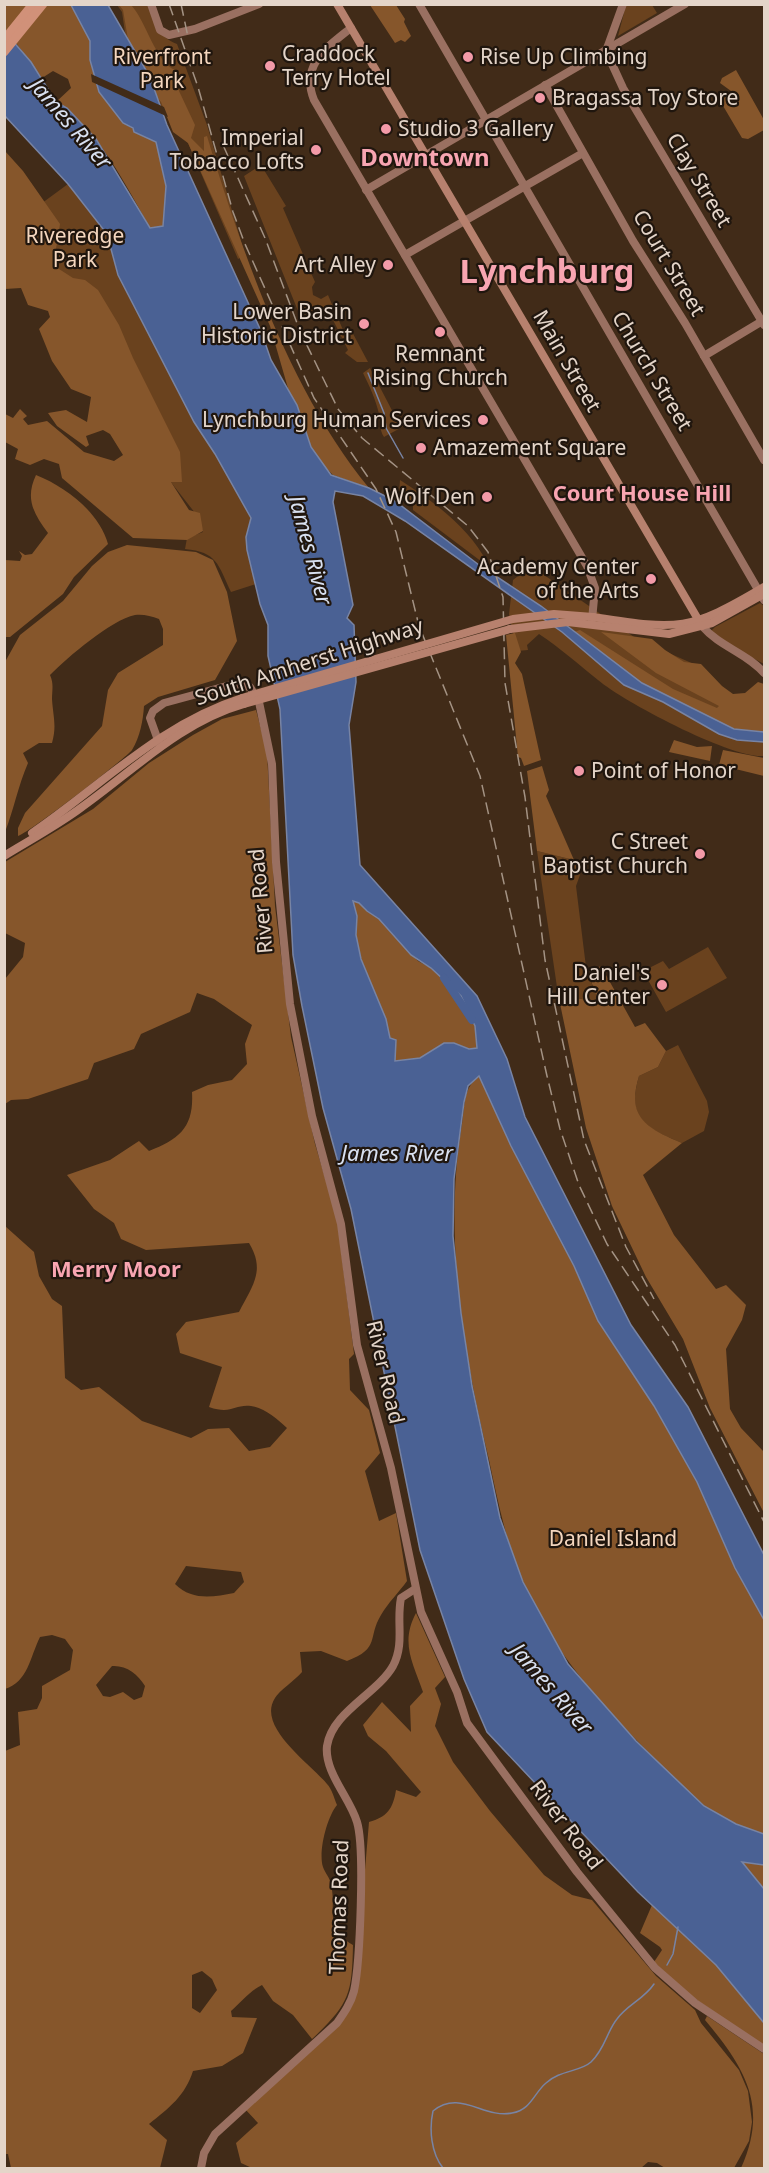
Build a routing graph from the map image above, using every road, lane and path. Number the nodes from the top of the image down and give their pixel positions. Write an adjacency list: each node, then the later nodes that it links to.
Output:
1 (33, 4): 10 (highway)
2 (43, 4): 12 (highway)
3 (151, 4): 4 (street)
4 (259, 4)
5 (337, 4): 9 (main road, Main Street)
6 (419, 4): 14 (street, Church Street)
7 (623, 4): 11 (street)
8 (685, 4): 11 (street)
9 (351, 28): 16 (main road, Main Street); 18 (street)
10 (4, 40)
11 (606, 51): 13 (street); 21 (street, Clay Street)
12 (4, 52)
13 (545, 85): 14 (street); 15 (street, Court Street)
14 (485, 120): 16 (street); 17 (street, Church Street)
15 (583, 153): 17 (street); 22 (street, Court Street)
16 (426, 155): 18 (street); 19 (main road, Main Street)
17 (524, 187): 19 (street); 24 (street, Church Street)
18 (366, 190): 20 (street)
19 (464, 221): 20 (street); 26 (main road, Main Street)
20 (405, 255): 25 (street)
21 (764, 322): 22 (street)
22 (704, 356): 23 (street, Court Street)
23 (765, 460)
24 (763, 593): 26 (main road, South Amherst Highway)
25 (592, 621): 26 (main road, South Amherst Highway); 30 (main road, South Amherst Highway, bridge)
26 (701, 624): 27 (street, Main Street)
27 (746, 658): 28 (street); 29 (street)
28 (765, 666)
29 (765, 673)
30 (159, 743): 31 (main road, South Amherst Highway); 32 (main road, South Amherst Highway); 33 (street, River Road)
31 (4, 851)
32 (4, 856)
33 (416, 1589): 34 (street, River Road); 35 (street, Thomas Road)
34 (765, 2049)
35 (201, 2169)

